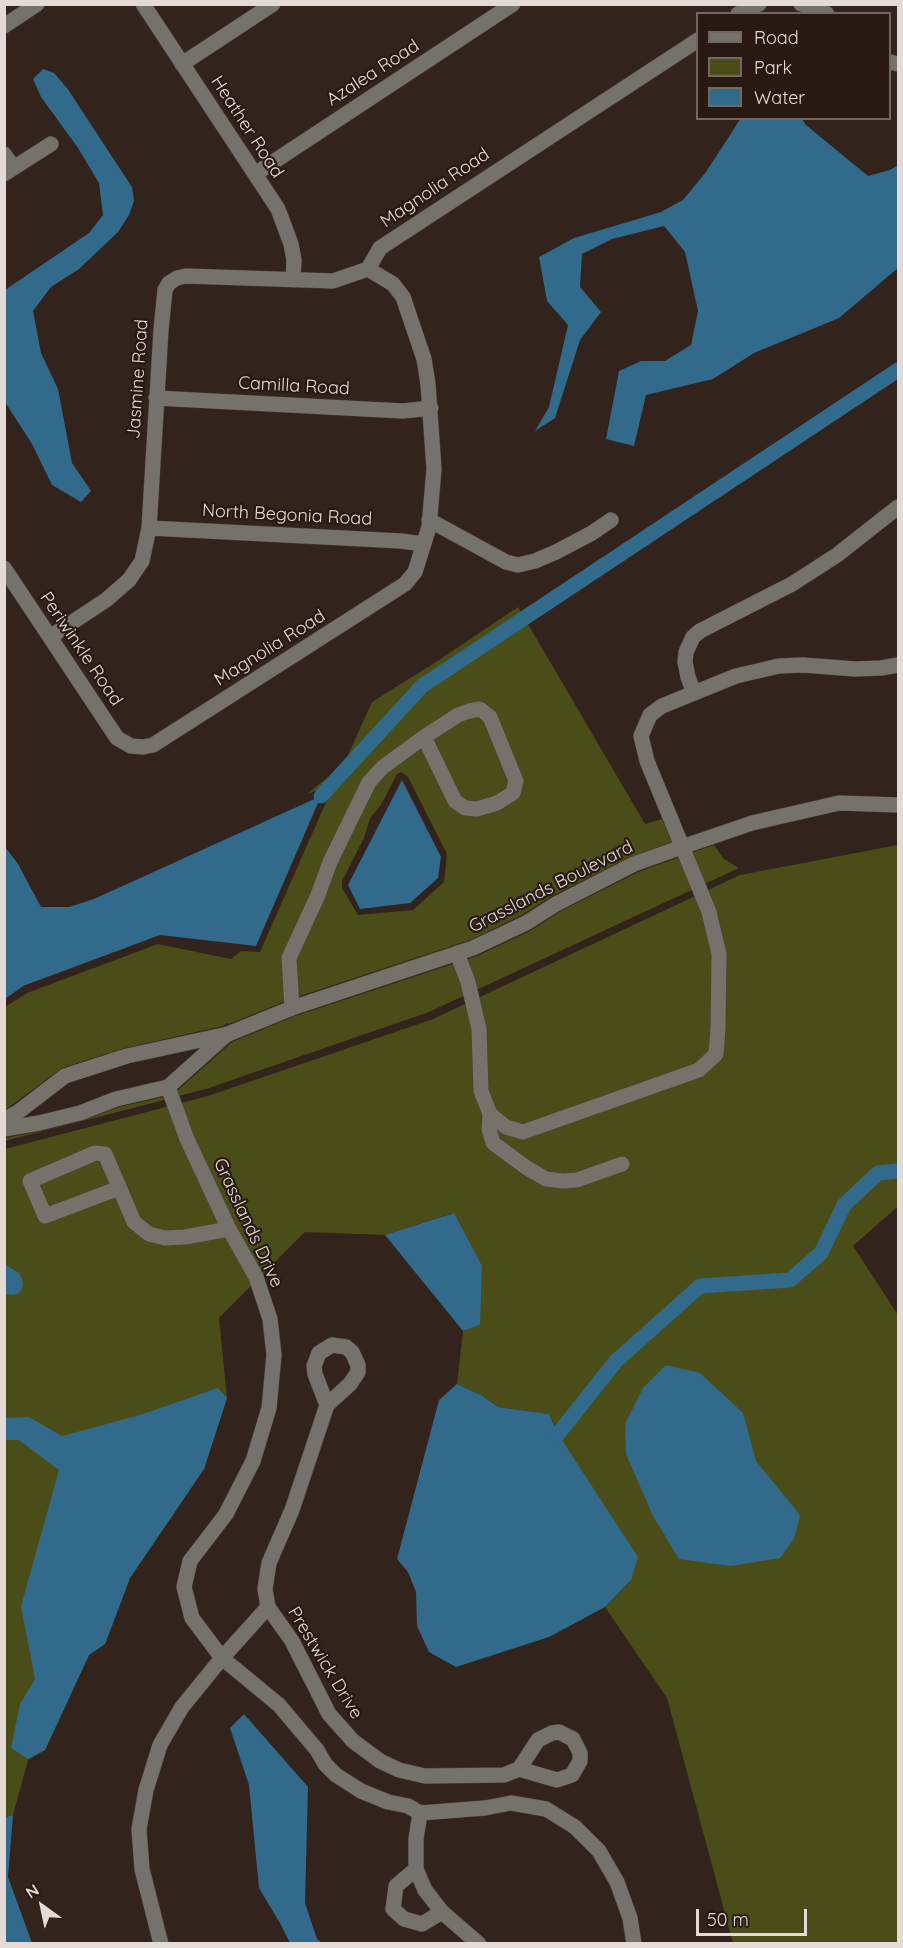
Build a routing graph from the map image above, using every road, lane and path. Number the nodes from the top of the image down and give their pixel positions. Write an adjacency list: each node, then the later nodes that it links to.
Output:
1 (37, 4): 9 (street)
2 (143, 4): 11 (street, Heather Road)
3 (273, 4): 11 (street)
4 (513, 4): 15 (street, Azalea Road)
5 (759, 4): 7 (street)
6 (801, 4): 8 (street)
7 (742, 12)
8 (823, 12)
9 (4, 26)
10 (696, 41): 16 (street, Magnolia Road)
11 (182, 64): 15 (street, Heather Road)
12 (51, 144): 14 (street)
13 (4, 154): 14 (street)
14 (9, 171)
15 (255, 174): 17 (street, Heather Road)
16 (368, 269): 17 (street, Jasmine Road); 19 (street, Magnolia Road)
17 (293, 280): 18 (street, Jasmine Road)
18 (156, 398): 19 (street, Camilla Road); 23 (street, Jasmine Road)
19 (431, 408): 21 (street, Magnolia Road)
20 (898, 507): 28 (street)
21 (429, 520): 22 (street); 24 (street, Magnolia Road)
22 (611, 520)
23 (149, 528): 24 (street, North Begonia Road); 26 (street, Jasmine Road)
24 (423, 544): 30 (street, Magnolia Road)
25 (4, 568): 26 (street, Periwinkle Road)
26 (50, 637): 30 (street, Periwinkle Road)
27 (898, 665): 28 (street)
28 (694, 693): 32 (street)
29 (424, 737): 29 (street); 34 (street)
30 (130, 746)
31 (898, 805): 32 (street, Grasslands Boulevard)
32 (682, 847): 33 (street, Grasslands Boulevard); 37 (street)
33 (457, 953): 34 (street, Grasslands Boulevard); 37 (street)
34 (292, 1008): 35 (street, Grasslands Boulevard)
35 (228, 1034): 36 (street, Grasslands Boulevard); 38 (street, Grasslands Boulevard)
36 (168, 1087): 39 (street, Grasslands Boulevard); 42 (street, Grasslands Drive)
37 (490, 1114): 40 (street)
38 (4, 1120)
39 (4, 1129)
40 (622, 1164)
41 (119, 1188): 41 (street); 42 (street)
42 (229, 1229): 45 (street, Grasslands Drive)
43 (327, 1405): 44 (street, Prestwick Drive)
44 (268, 1607): 45 (street, Prestwick Drive); 46 (street, Prestwick Drive)
45 (222, 1658): 47 (street, Grasslands Drive); 50 (street, Prestwick Drive)
46 (519, 1769)
47 (420, 1813): 48 (street); 52 (street, Grasslands Drive)
48 (416, 1869): 49 (street); 49 (street)
49 (442, 1912): 51 (street)
50 (161, 1944)
51 (479, 1944)
52 (634, 1944)

